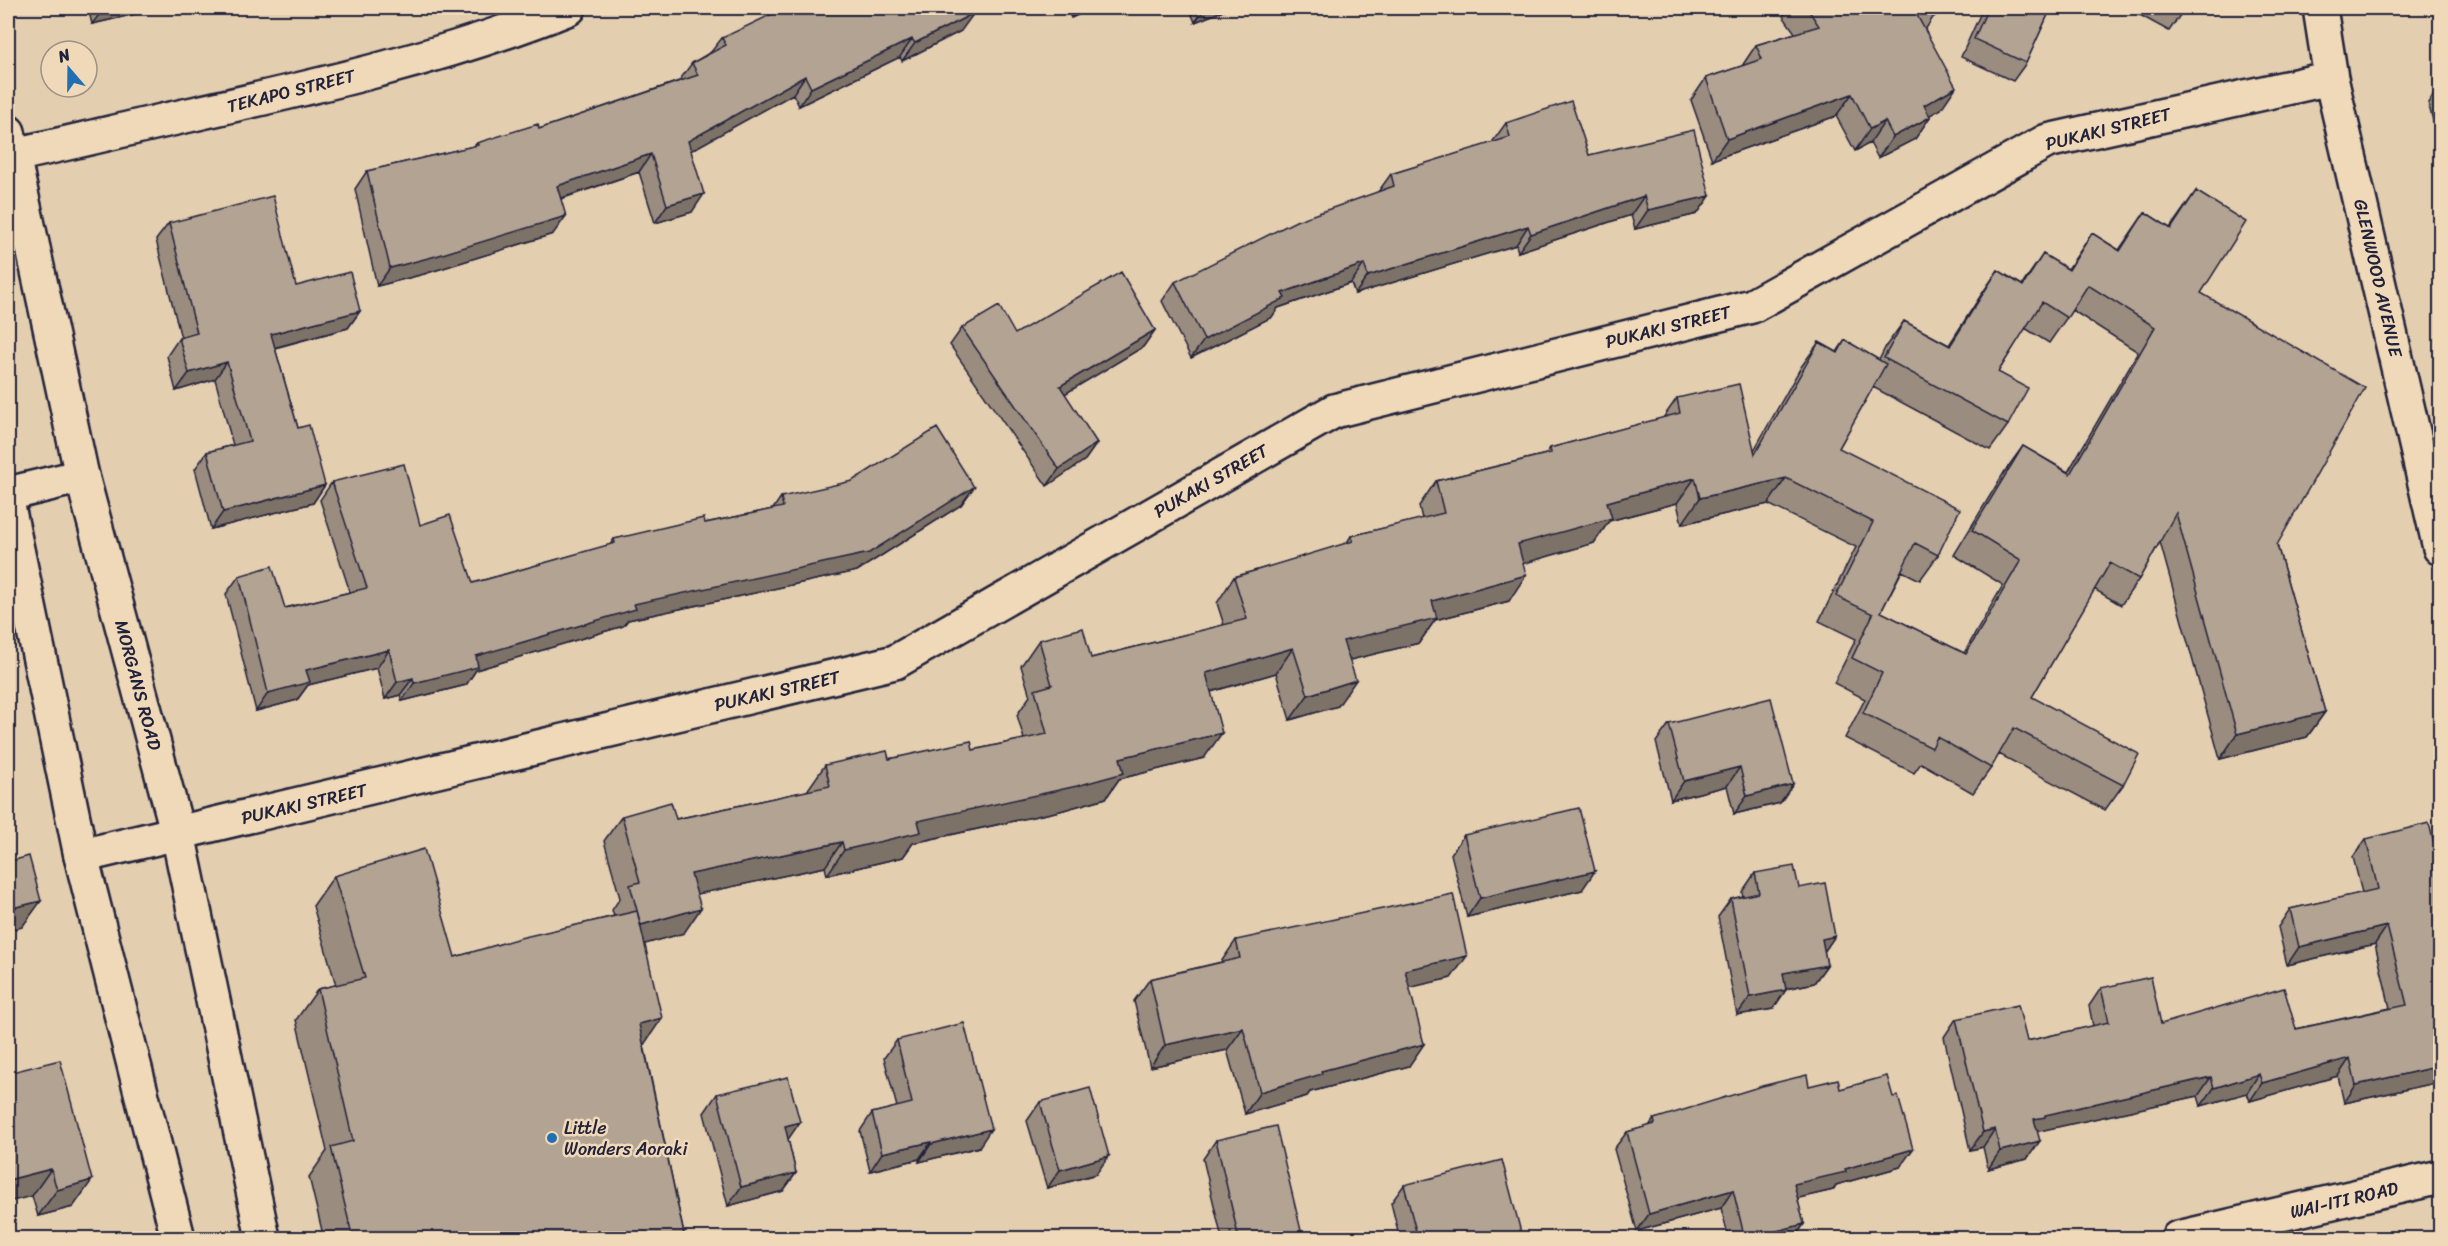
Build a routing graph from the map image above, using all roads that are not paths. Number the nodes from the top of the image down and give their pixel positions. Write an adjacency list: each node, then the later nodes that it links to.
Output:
1 (569, 8): 4 (street, TEKAPO STREET)
2 (2320, 8): 3 (street, GLENWOOD AVENUE)
3 (2331, 78): 8 (street, GLENWOOD AVENUE); 9 (street, PUKAKI STREET)
4 (9, 148): 5 (street, MORGANS ROAD)
5 (81, 476): 6 (street); 9 (street, MORGANS ROAD)
6 (8, 494)
7 (8, 506): 10 (street)
8 (2440, 548)
9 (178, 834): 10 (street, PUKAKI STREET); 13 (street, MORGANS ROAD)
10 (81, 856): 12 (street)
11 (2440, 1177): 14 (street, WAI-ITI ROAD)
12 (178, 1239)
13 (263, 1239)
14 (2178, 1239)

